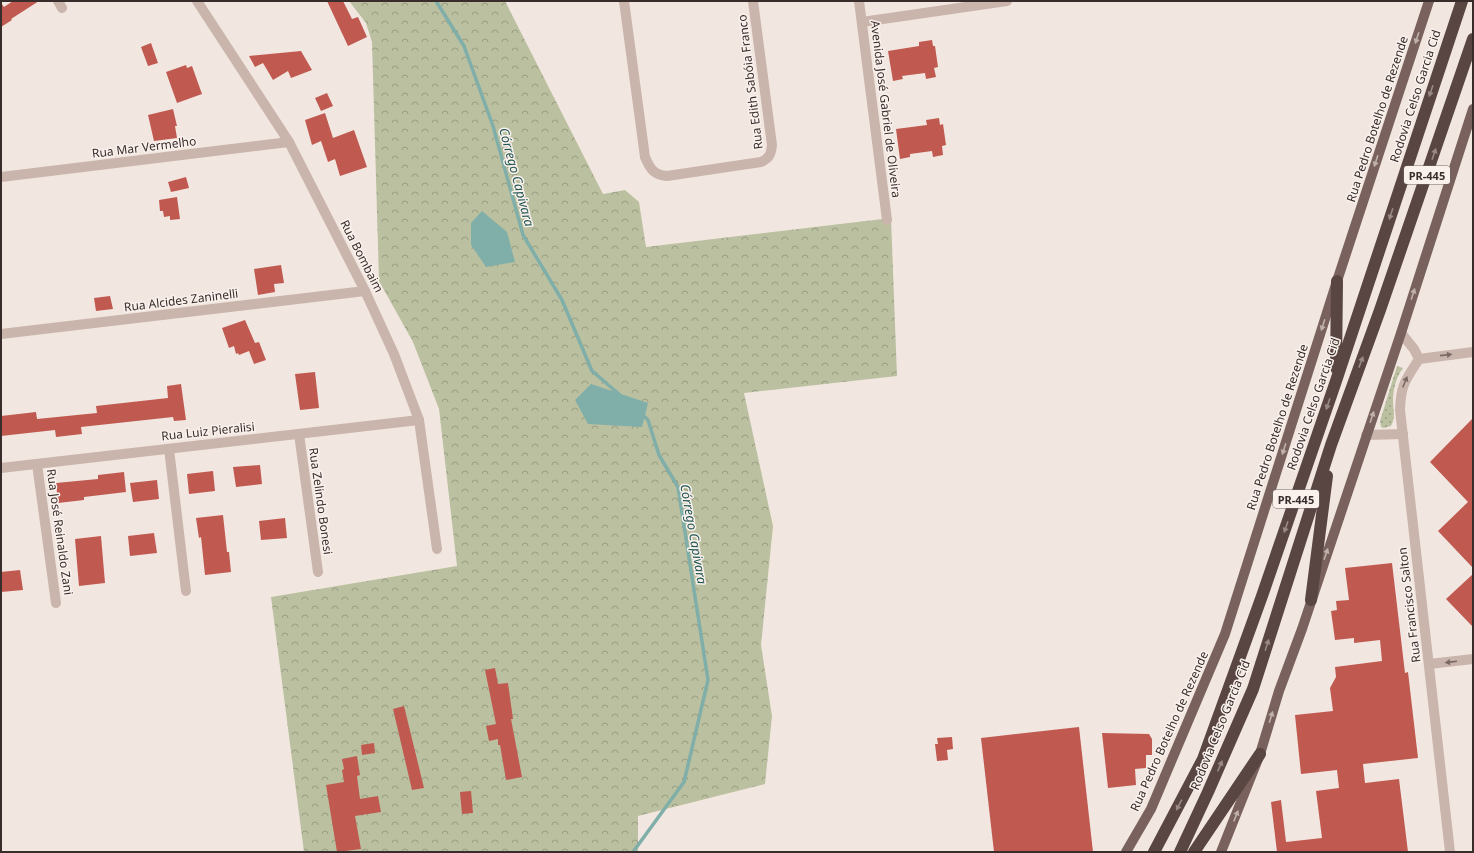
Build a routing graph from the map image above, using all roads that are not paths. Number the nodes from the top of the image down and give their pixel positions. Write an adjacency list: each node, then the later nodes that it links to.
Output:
1 (197, 1): 11 (street, Rua Bombaim)
2 (624, 1): 3 (street, Rua Edith Sabóia Franco)
3 (753, 1)
4 (859, 1): 8 (street, Avenida José Gabriel de Oliveira)
5 (1007, 1): 8 (street)
6 (1429, 1): 14 (main road, Rua Pedro Botelho de Rezende, one-way to 14)
7 (1462, 1): 20 (highway, Rodovia Celso Garcia Cid / PR-445, one-way to 20)
8 (862, 22): 13 (street, Avenida José Gabriel de Oliveira)
9 (1473, 39): 25 (highway, Rodovia Celso Garcia Cid / PR-445, one-way to 9)
10 (1473, 109): 16 (main road, PR-445, one-way to 10)
11 (289, 142): 12 (street, Rua Mar Vermelho); 15 (street, Rua Bombaim)
12 (1, 177)
13 (887, 220)
14 (1337, 281): 20 (highway); 37 (main road, Rua Pedro Botelho de Rezende, one-way to 37)
15 (365, 291): 17 (street, Rua Alcides Zaninelli); 21 (street, Rua Bombaim)
16 (1401, 333): 19 (street); 24 (main road, PR-445, one-way to 16)
17 (1, 334)
18 (1473, 352): 19 (street, one-way to 18)
19 (1419, 359): 23 (street, Rua Francisco Salton, one-way to 19)
20 (1336, 380): 38 (highway, Rodovia Celso Garcia Cid / PR-445, one-way to 38)
21 (419, 420): 22 (street, Rua Luiz Pieralisi); 29 (street, Rua Bombaim)
22 (299, 434): 26 (street, Rua Luiz Pieralisi); 30 (street, Rua Zelindo Bonesi)
23 (1403, 434): 24 (street); 35 (street, Rua Francisco Salton)
24 (1366, 435): 32 (main road, PR-445, one-way to 24)
25 (1331, 445): 32 (highway); 39 (highway, Rodovia Celso Garcia Cid / PR-445, one-way to 25)
26 (169, 449): 27 (street, Rua Luiz Pieralisi); 31 (street)
27 (37, 464): 28 (street, Rua Luiz Pieralisi); 33 (street, Rua José Reinaldo Zani)
28 (1, 468)
29 (437, 549)
30 (318, 572)
31 (186, 591)
32 (1311, 600): 36 (main road, PR-445, one-way to 32)
33 (56, 603)
34 (1473, 659): 35 (street, one-way to 35)
35 (1429, 664): 42 (street, Rua Francisco Salton)
36 (1260, 754): 40 (highway); 41 (main road, one-way to 36)
37 (1126, 852)
38 (1154, 852)
39 (1180, 852)
40 (1194, 852)
41 (1221, 852)
42 (1450, 852)

